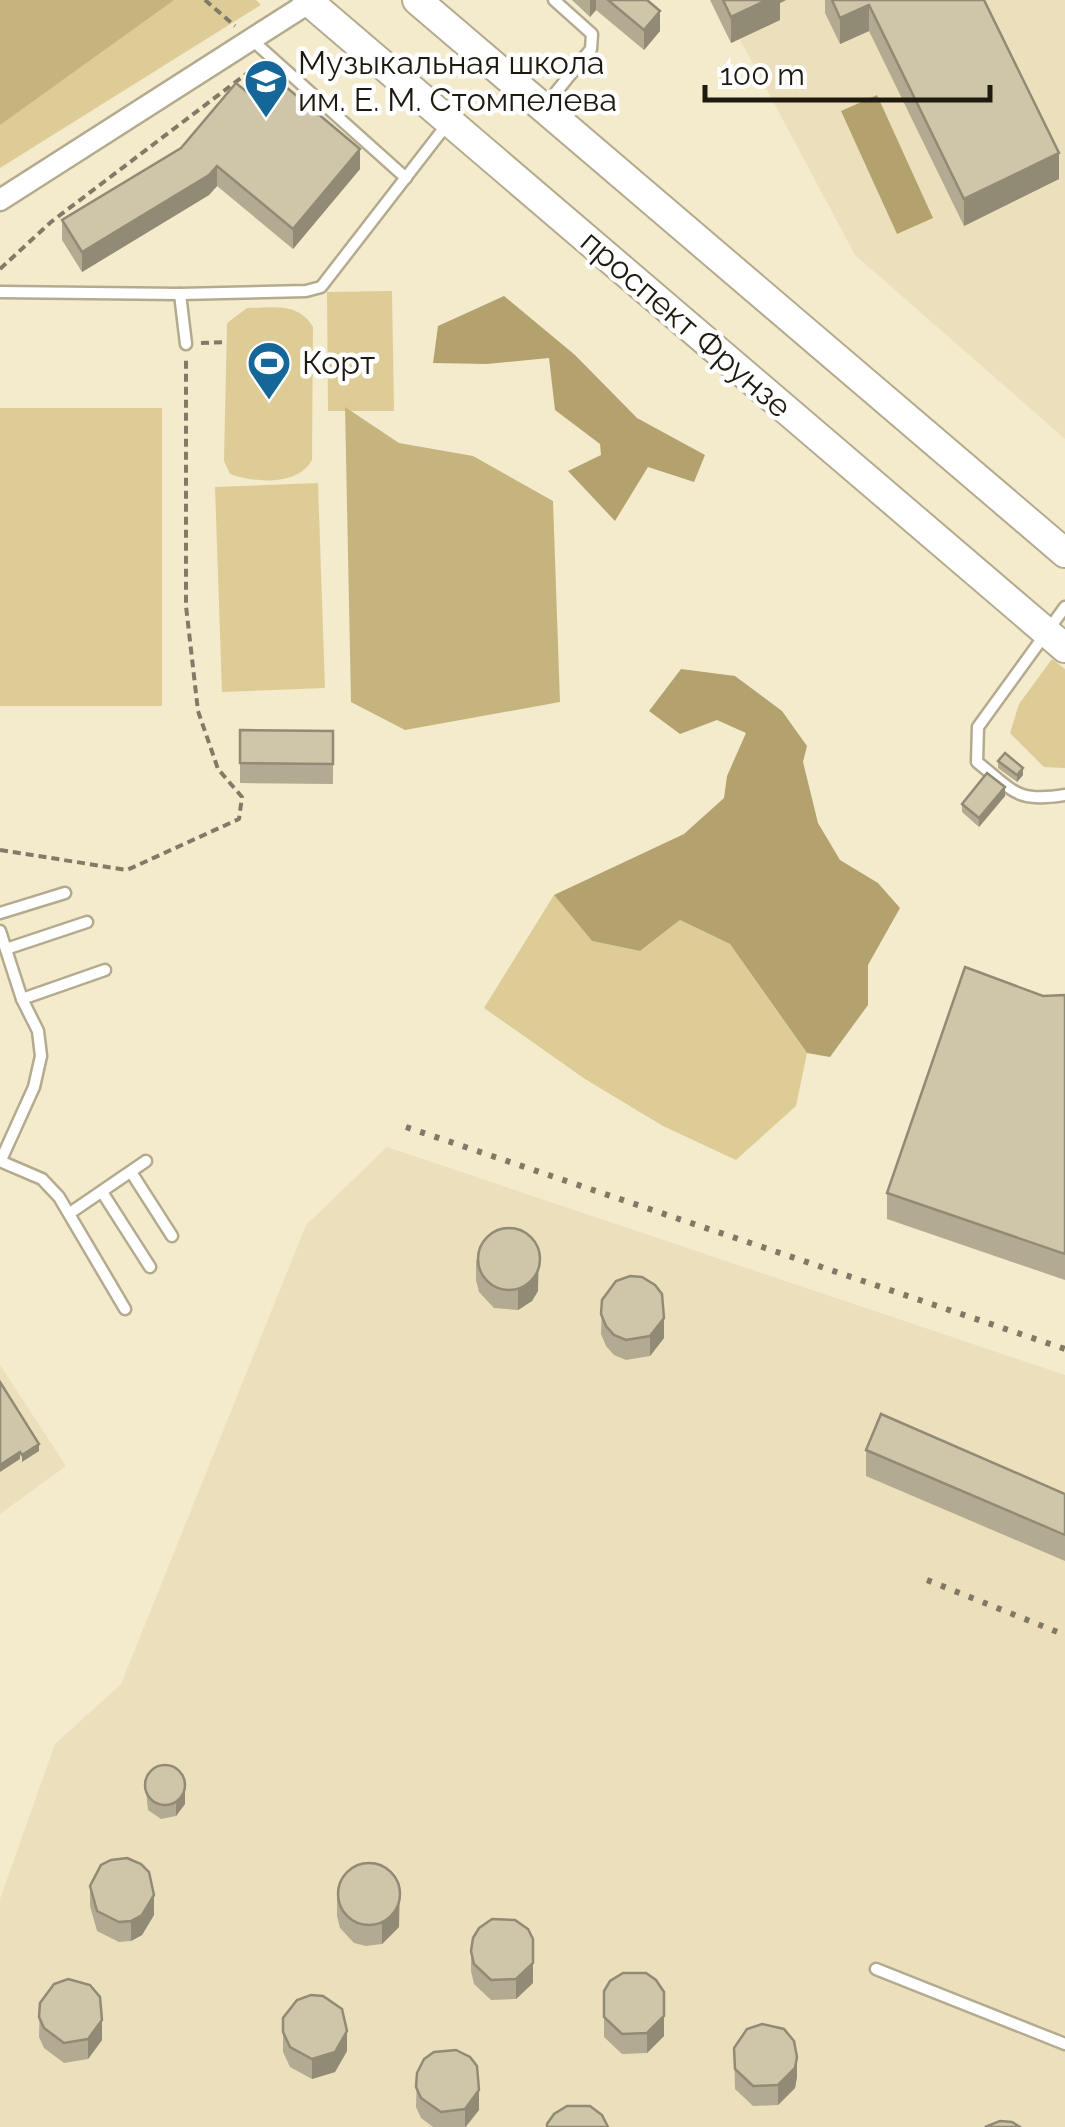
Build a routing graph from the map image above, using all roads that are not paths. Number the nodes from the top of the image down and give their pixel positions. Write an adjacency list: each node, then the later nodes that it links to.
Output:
1 (417, 0): 5 (main road)
2 (554, 0): 5 (lane)
3 (310, 1): 4 (street); 6 (main road, проспект Фрунзе)
4 (251, 40): 7 (lane); 8 (street)
5 (544, 108): 12 (main road)
6 (450, 122): 7 (lane); 14 (main road, проспект Фрунзе)
7 (406, 178): 10 (lane)
8 (0, 200)
9 (0, 292): 10 (lane)
10 (180, 294): 11 (lane)
11 (186, 344)
12 (1065, 553)
13 (1065, 607): 14 (lane)
14 (1056, 640): 15 (lane)
15 (1065, 795)
16 (65, 893): 17 (lane)
17 (0, 913)
18 (87, 922): 20 (lane)
19 (0, 931): 20 (lane)
20 (6, 949): 22 (lane)
21 (105, 970): 22 (lane)
22 (22, 1000): 23 (lane)
23 (0, 1160): 27 (lane)
24 (146, 1162): 25 (lane)
25 (131, 1172): 26 (lane); 28 (lane)
26 (102, 1192): 27 (lane); 29 (lane)
27 (70, 1213): 30 (lane)
28 (172, 1236)
29 (150, 1267)
30 (125, 1309)
31 (876, 1969): 32 (lane)
32 (1065, 2044)

